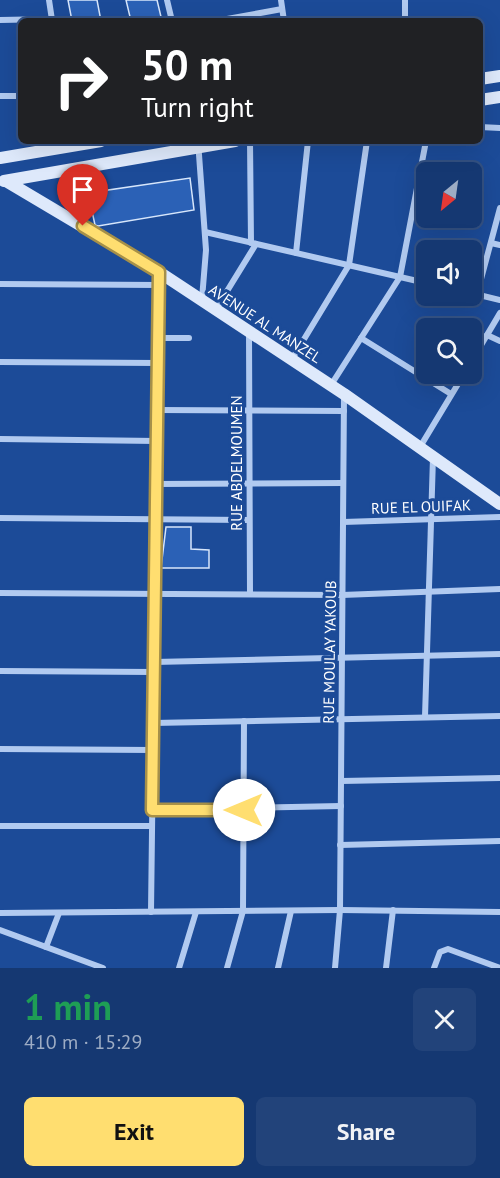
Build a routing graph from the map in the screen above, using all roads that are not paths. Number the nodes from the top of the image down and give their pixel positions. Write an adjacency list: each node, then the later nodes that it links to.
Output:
1 (49, 0): 6 (street)
2 (167, 0): 7 (street)
3 (281, 0): 5 (street)
4 (405, 0): 10 (street)
5 (282, 9): 8 (street); 9 (street)
6 (52, 18)
7 (171, 18)
8 (232, 18)
9 (284, 18)
10 (405, 18)
11 (0, 20): 12 (street)
12 (18, 20)
13 (500, 76): 14 (street)
14 (483, 79)
15 (0, 96): 16 (street)
16 (18, 96)
17 (500, 97): 18 (street)
18 (483, 100)
19 (483, 127): 20 (street)
20 (500, 128)
21 (69, 144): 27 (street)
22 (198, 144): 28 (street); 30 (street)
23 (250, 144): 31 (street)
24 (308, 144): 34 (street)
25 (367, 144): 35 (street)
26 (425, 144): 37 (street)
27 (0, 158)
28 (3, 181): 38 (street, AVENUE AL MANZEL)
29 (500, 208): 32 (street)
30 (205, 232): 31 (street); 42 (street)
31 (253, 243): 34 (street); 44 (street)
32 (490, 243): 33 (street); 36 (street)
33 (500, 246)
34 (296, 253): 35 (street)
35 (350, 265): 37 (street); 53 (street)
36 (482, 268)
37 (400, 277): 39 (street); 50 (street)
38 (159, 278): 40 (street); 42 (street, AVENUE AL MANZEL); 48 (street)
39 (416, 281)
40 (0, 284)
41 (482, 296): 43 (street)
42 (202, 300): 44 (street, AVENUE AL MANZEL)
43 (500, 300)
44 (215, 309): 46 (street, AVENUE AL MANZEL)
45 (500, 313): 47 (street)
46 (249, 331): 53 (street, AVENUE AL MANZEL); 61 (street, RUE ABDELMOUMEN)
47 (487, 335): 51 (street); 52 (street)
48 (158, 338): 49 (street); 55 (street)
49 (189, 338)
50 (361, 338): 57 (street); 59 (street)
51 (500, 341)
52 (482, 343)
53 (291, 359): 57 (street, AVENUE AL MANZEL)
54 (0, 362): 55 (street)
55 (158, 363): 60 (street)
56 (458, 384): 59 (street)
57 (331, 385): 58 (street, AVENUE AL MANZEL)
58 (344, 394): 62 (street, RUE MOULAY YAKOUB); 65 (street, AVENUE AL MANZEL)
59 (451, 394): 65 (street)
60 (157, 410): 61 (street); 64 (street)
61 (248, 411): 62 (street); 69 (street, RUE ABDELMOUMEN)
62 (344, 411): 67 (street, RUE MOULAY YAKOUB)
63 (0, 440): 64 (street)
64 (157, 441): 68 (street)
65 (420, 447): 66 (street, AVENUE AL MANZEL)
66 (433, 456): 70 (street, AVENUE AL MANZEL); 75 (street)
67 (343, 483): 69 (street); 76 (street, RUE MOULAY YAKOUB)
68 (156, 484): 69 (street); 73 (street)
69 (249, 484): 74 (street, RUE ABDELMOUMEN)
70 (500, 504)
71 (500, 517): 75 (street, RUE EL OUIFAK)
72 (0, 518): 73 (street)
73 (156, 519): 74 (street); 80 (street)
74 (249, 520): 81 (street, RUE ABDELMOUMEN)
75 (431, 520): 76 (street, RUE EL OUIFAK); 78 (street)
76 (343, 522): 82 (street, RUE MOULAY YAKOUB)
77 (500, 590): 78 (street)
78 (429, 592): 82 (street); 84 (street)
79 (0, 593): 80 (street)
80 (155, 594): 81 (street); 86 (street)
81 (250, 594): 82 (street)
82 (342, 595): 85 (street, RUE MOULAY YAKOUB)
83 (500, 654): 84 (street)
84 (427, 656): 85 (street); 90 (street)
85 (342, 657): 86 (street); 91 (street, RUE MOULAY YAKOUB)
86 (154, 662): 88 (street)
87 (0, 671): 88 (street)
88 (154, 672): 93 (street)
89 (500, 716): 90 (street)
90 (425, 717): 91 (street)
91 (341, 718): 92 (street); 97 (street, RUE MOULAY YAKOUB)
92 (244, 721): 93 (street); 100 (street)
93 (153, 723): 95 (street)
94 (0, 749): 95 (street)
95 (153, 750): 99 (street)
96 (500, 778): 97 (street)
97 (341, 781): 98 (street, RUE MOULAY YAKOUB)
98 (341, 806): 100 (street); 104 (street, RUE MOULAY YAKOUB)
99 (152, 810): 100 (street); 102 (street)
100 (244, 810): 107 (street)
101 (0, 826): 102 (street)
102 (152, 826): 109 (street)
103 (500, 841): 104 (street)
104 (340, 845): 105 (street, RUE MOULAY YAKOUB)
105 (340, 910): 106 (street); 108 (street); 120 (street, RUE MOULAY YAKOUB)
106 (393, 910): 111 (street); 121 (street)
107 (243, 911): 108 (street); 110 (street); 118 (street)
108 (291, 911): 119 (street)
109 (151, 912): 110 (street); 113 (street)
110 (196, 912): 117 (street)
111 (500, 912)
112 (0, 913): 113 (street)
113 (59, 913): 115 (street)
114 (0, 930): 115 (street)
115 (46, 947): 116 (street)
116 (103, 968)
117 (178, 968)
118 (227, 968)
119 (278, 968)
120 (335, 968)
121 (386, 968)
122 (434, 968): 123 (street)
123 (500, 968)

